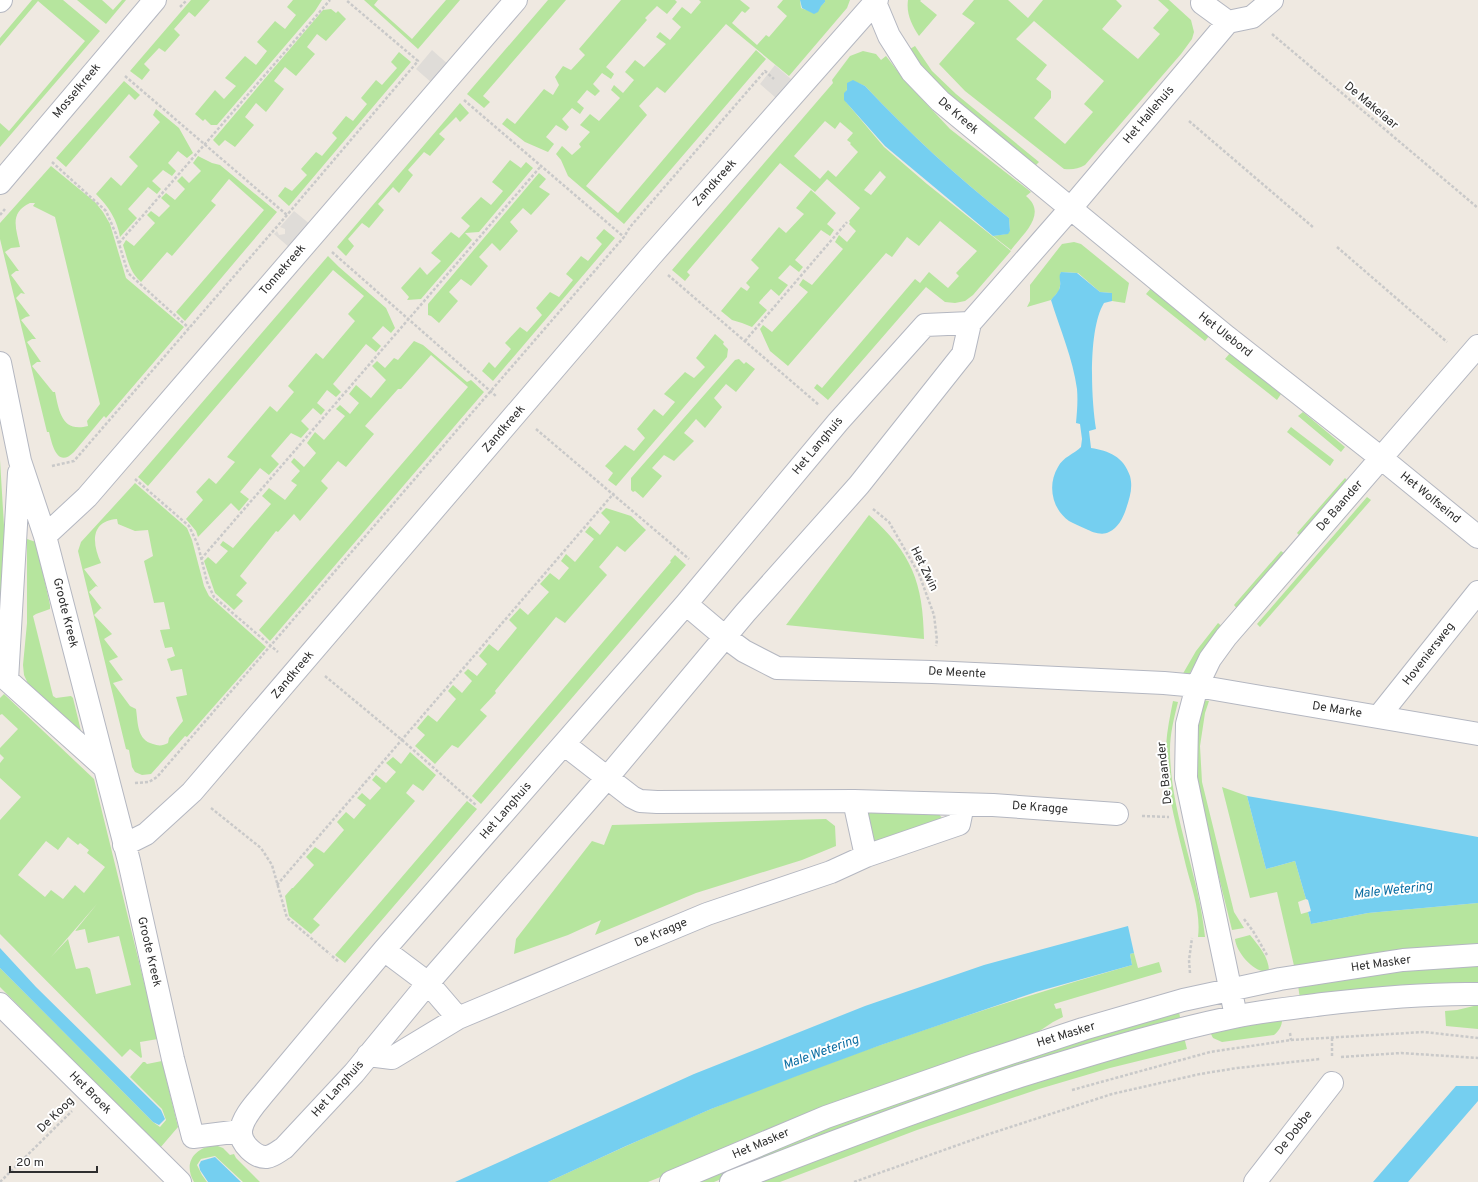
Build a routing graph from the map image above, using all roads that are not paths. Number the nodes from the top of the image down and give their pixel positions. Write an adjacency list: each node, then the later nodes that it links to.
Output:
1 (155, 0): 7 (street, Mosselkreek)
2 (516, 0): 14 (street, Tonnekreek)
3 (1205, 0): 6 (street)
4 (1272, 0): 6 (street)
5 (875, 1): 8 (street, De Kreek); 29 (street, Zandkreek)
6 (1228, 22): 8 (street, Het Hallehuis)
7 (0, 183)
8 (1070, 209): 9 (street, Het Langhuis); 12 (street, Het Ulebord)
9 (970, 323): 17 (street, Het Langhuis); 18 (street, Het Langhuis)
10 (1473, 352): 12 (street, De Baander)
11 (0, 363): 13 (street, Groote Kreek)
12 (1381, 458): 15 (street, Het Wolfseind); 20 (street, De Baander)
13 (20, 461): 14 (street, Groote Kreek); 19 (street, Groote Kreek)
14 (45, 536): 24 (street, Groote Kreek)
15 (1478, 537)
16 (1478, 592): 21 (street, Hoveniersweg)
17 (686, 604): 18 (street); 23 (street, Het Langhuis)
18 (726, 637): 20 (street, De Meente); 25 (street, Het Langhuis)
19 (4, 683): 24 (street, Groote Kreek)
20 (1197, 686): 21 (street, De Marke); 34 (street, De Baander)
21 (1379, 716): 22 (street, De Marke)
22 (1478, 734)
23 (565, 745): 25 (street); 31 (street, Het Langhuis)
24 (104, 767): 29 (street, Groote Kreek)
25 (607, 778): 26 (street, De Kragge); 33 (street, Het Langhuis)
26 (854, 800): 27 (street, De Kragge); 30 (street)
27 (963, 805): 28 (street, De Kragge); 30 (street, De Kragge)
28 (1117, 814)
29 (124, 845): 41 (street, Groote Kreek)
30 (866, 856): 38 (street, De Kragge)
31 (384, 950): 33 (street); 41 (street, Het Langhuis)
32 (1478, 955): 34 (street, Het Masker)
33 (428, 983): 38 (street); 39 (street, Het Langhuis)
34 (1230, 990): 37 (street, De Baander); 43 (street, Het Masker)
35 (1478, 994): 37 (street, Het Masker)
36 (0, 1004): 42 (street, Het Broek)
37 (1236, 1016): 44 (street, Het Masker)
38 (458, 1018): 39 (street, De Kragge)
39 (368, 1055): 41 (street, Het Langhuis)
40 (1332, 1083): 45 (street, De Dobbe)
41 (241, 1131)
42 (173, 1180)
43 (671, 1182)
44 (731, 1182)
45 (1255, 1182)

